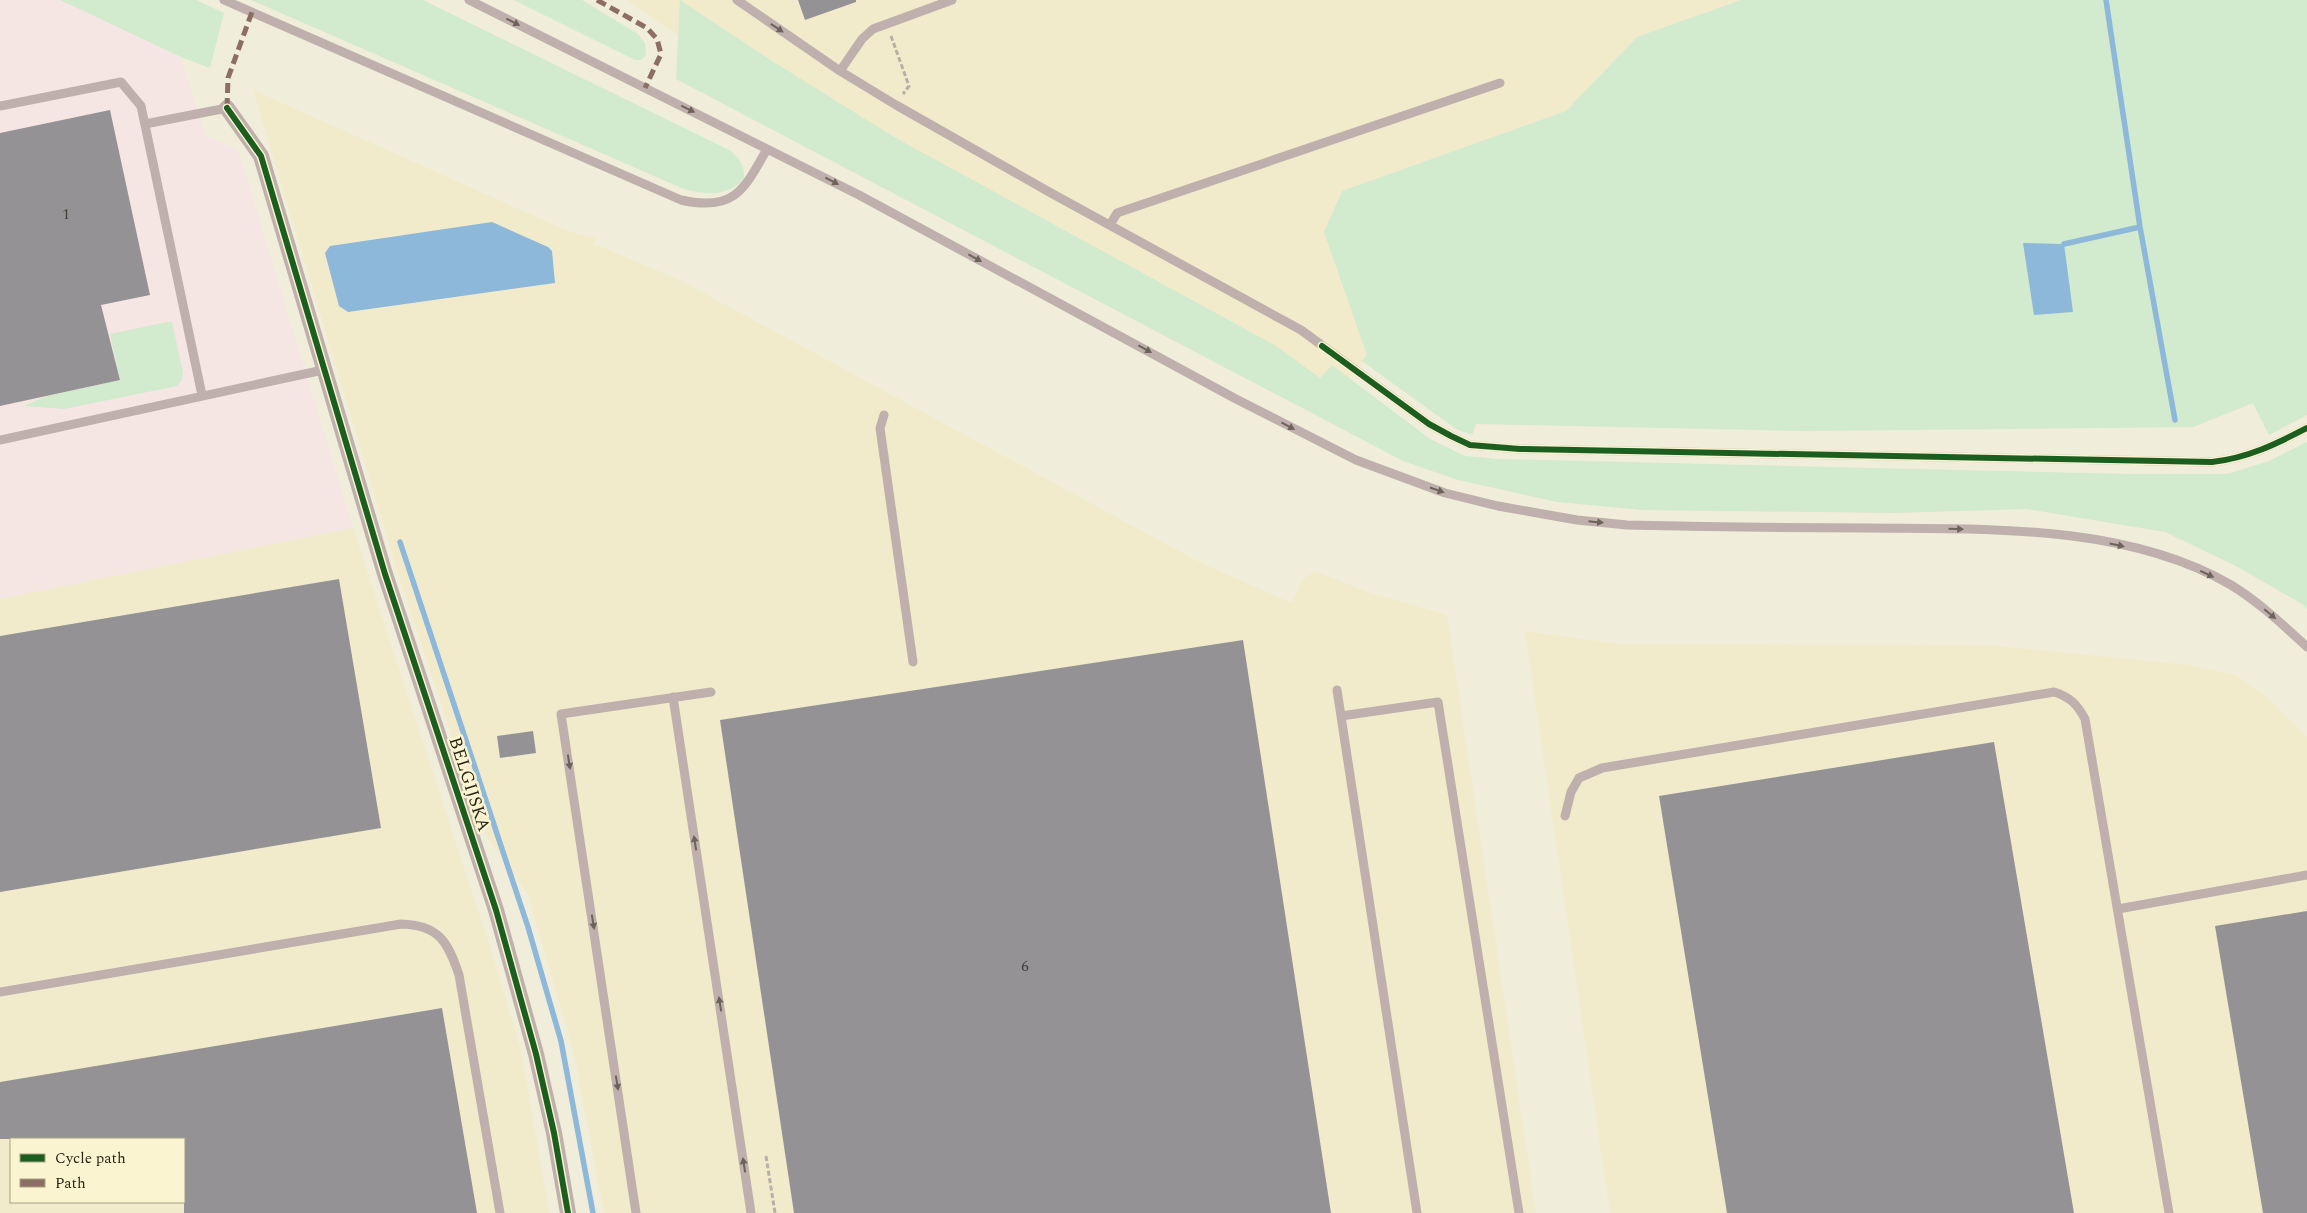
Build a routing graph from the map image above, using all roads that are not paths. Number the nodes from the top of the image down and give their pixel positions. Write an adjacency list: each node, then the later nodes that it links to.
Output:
1 (224, 0): 10 (lane)
2 (469, 0): 10 (lane, one-way to 10)
3 (737, 0): 5 (lane, one-way to 5)
4 (952, 0): 5 (lane)
5 (840, 71): 11 (lane)
6 (1500, 83): 11 (lane)
7 (0, 106): 9 (lane)
8 (227, 108): 9 (lane); 12 (street, BELGIJSKA)
9 (145, 124): 13 (lane)
10 (767, 149): 17 (lane, one-way to 17)
11 (1110, 225): 15 (lane)
12 (323, 370): 13 (lane); 28 (street, BELGIJSKA)
13 (202, 395): 16 (lane)
14 (884, 415): 18 (lane)
15 (2307, 428)
16 (0, 440)
17 (2307, 647)
18 (913, 662)
19 (1338, 690): 22 (lane)
20 (711, 692): 21 (lane)
21 (673, 697): 29 (lane, one-way to 29); 30 (lane, one-way to 21)
22 (1341, 716): 31 (lane); 32 (lane)
23 (1565, 816): 25 (lane)
24 (2307, 875): 25 (lane)
25 (2118, 909): 33 (lane)
26 (0, 992): 27 (lane)
27 (500, 1213)
28 (568, 1213)
29 (636, 1213)
30 (751, 1213)
31 (1417, 1213)
32 (1520, 1213)
33 (2169, 1213)

